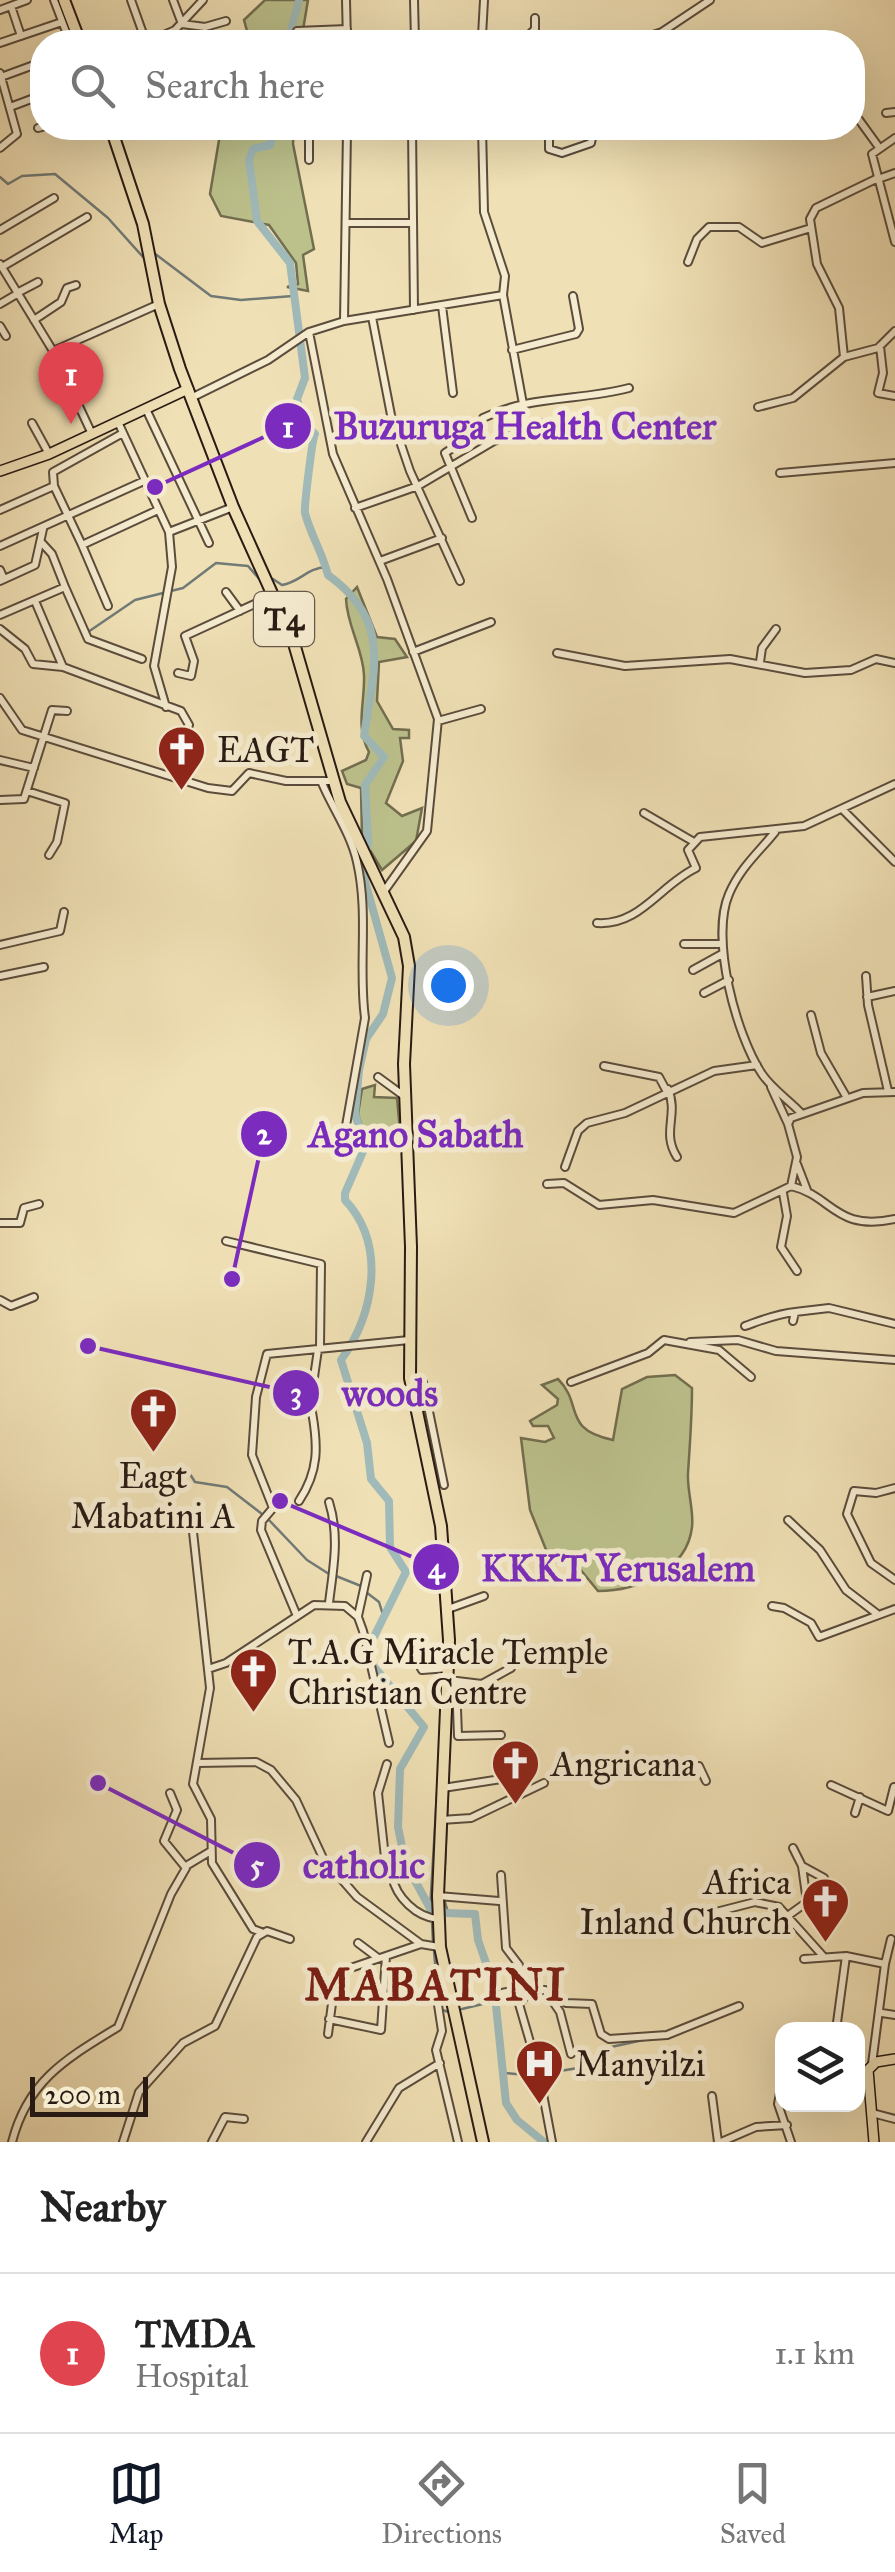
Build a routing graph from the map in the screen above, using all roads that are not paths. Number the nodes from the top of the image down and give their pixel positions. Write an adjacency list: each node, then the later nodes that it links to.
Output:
1 (27, 0): 11 (street)
2 (54, 0): 15 (street)
3 (64, 0): 20 (highway)
4 (130, 0): 21 (street)
5 (173, 0): 16 (street)
6 (202, 0): 16 (street)
7 (346, 0): 17 (street)
8 (414, 0): 24 (street)
9 (484, 0): 25 (street)
10 (710, 0): 27 (street)
11 (11, 6): 12 (street); 29 (street)
12 (0, 10)
13 (534, 18): 26 (street)
14 (226, 21): 16 (street)
15 (62, 22): 18 (street); 19 (street)
16 (182, 24): 22 (street)
17 (347, 29): 23 (street)
18 (39, 30)
19 (65, 30)
20 (75, 30)
21 (142, 30)
22 (170, 30)
23 (330, 30)
24 (415, 30)
25 (482, 30)
26 (534, 30)
27 (665, 30)
28 (30, 33): 29 (street)
29 (21, 36): 30 (street)
30 (0, 42)
31 (30, 66): 32 (street)
32 (1, 75): 34 (street)
33 (30, 99): 34 (street)
34 (10, 106): 45 (street)
35 (865, 128): 44 (street)
36 (895, 138): 44 (street)
37 (114, 140): 64 (highway, T4)
38 (309, 140): 46 (street)
39 (346, 140): 51 (street)
40 (411, 140): 52 (street)
41 (482, 140): 61 (street)
42 (549, 140): 43 (street)
43 (592, 140)
44 (879, 146): 48 (street)
45 (0, 148)
46 (310, 160)
47 (895, 172): 48 (street)
48 (878, 178): 53 (street); 55 (street)
49 (54, 198): 54 (street)
50 (87, 217): 57 (street)
51 (346, 223): 52 (street); 69 (street)
52 (413, 223): 66 (street)
53 (811, 228): 56 (street); 77 (street)
54 (0, 230)
55 (895, 242)
56 (688, 262)
57 (1, 266): 60 (street)
58 (38, 282): 60 (street)
59 (76, 285): 68 (street)
60 (17, 294): 63 (street); 68 (street)
61 (503, 295): 65 (street); 75 (street)
62 (573, 296): 75 (street)
63 (0, 304)
64 (159, 304): 76 (street); 79 (highway, T4)
65 (442, 306): 66 (street); 80 (street)
66 (414, 310): 67 (street)
67 (372, 316): 69 (street); 97 (street)
68 (34, 320): 76 (street)
69 (344, 321): 72 (street)
70 (0, 326): 73 (street)
71 (895, 331): 74 (street)
72 (307, 334): 79 (street); 99 (street)
73 (6, 336)
74 (880, 346): 77 (street); 81 (street)
75 (512, 350): 82 (street)
76 (53, 352): 89 (street)
77 (844, 358): 83 (street)
78 (628, 388): 82 (street)
79 (190, 393): 84 (main road); 98 (highway, T4)
80 (454, 393)
81 (895, 396)
82 (523, 404): 92 (street)
83 (758, 407)
84 (146, 408): 85 (main road); 104 (street)
85 (118, 422): 88 (street); 89 (main road)
86 (540, 422): 92 (street)
87 (32, 424): 90 (street)
88 (123, 433): 95 (street); 96 (street)
89 (93, 435): 90 (main road)
90 (50, 454): 93 (main road)
91 (895, 463): 94 (street)
92 (451, 468): 97 (street); 103 (street)
93 (0, 471)
94 (780, 473)
95 (145, 481): 101 (street); 102 (street)
96 (54, 486): 100 (street); 102 (street)
97 (418, 486): 99 (street); 107 (street)
98 (232, 507): 104 (street); 118 (highway, T4)
99 (355, 508): 112 (street)
100 (0, 510)
101 (158, 510): 106 (street); 110 (street)
102 (68, 515): 105 (street); 110 (street)
103 (472, 518)
104 (198, 520): 106 (street); 109 (street)
105 (43, 528): 108 (street); 111 (street)
106 (169, 532): 134 (street)
107 (442, 538): 112 (street); 115 (street)
108 (41, 542): 114 (street); 116 (street)
109 (210, 543)
110 (82, 544): 120 (street)
111 (0, 546)
112 (380, 561): 126 (street)
113 (0, 570): 114 (street)
114 (2, 580)
115 (460, 580)
116 (65, 588): 119 (street); 128 (street)
117 (226, 592): 121 (street)
118 (274, 596): 121 (street); 142 (highway, T4)
119 (35, 601): 122 (street); 131 (street)
120 (108, 606)
121 (240, 611): 132 (street)
122 (0, 615)
123 (491, 622): 126 (street)
124 (0, 629): 131 (street)
125 (776, 629): 129 (street)
126 (413, 652): 137 (street)
127 (557, 653): 129 (street)
128 (142, 659)
129 (760, 662): 130 (street)
130 (895, 663)
131 (63, 667): 134 (street)
132 (178, 673)
133 (0, 698): 138 (street)
134 (166, 707): 141 (street)
135 (481, 709): 137 (street)
136 (67, 711): 138 (street)
137 (438, 722): 152 (street)
138 (44, 737): 140 (street); 141 (street)
139 (1, 760): 140 (street)
140 (34, 768): 144 (street)
141 (174, 776): 142 (street)
142 (328, 782): 152 (highway, T4); 178 (street)
143 (895, 784): 146 (street)
144 (26, 791): 145 (street); 150 (street)
145 (0, 800)
146 (843, 810): 148 (street); 151 (street)
147 (644, 813): 149 (street)
148 (775, 832): 149 (street); 156 (street)
149 (694, 842): 154 (street)
150 (49, 854)
151 (895, 862)
152 (385, 890): 174 (highway, T4)
153 (64, 912): 157 (street)
154 (597, 924)
155 (684, 944): 156 (street)
156 (721, 944): 158 (street)
157 (0, 945)
158 (722, 954): 160 (street); 163 (street)
159 (44, 967): 161 (street)
160 (693, 970)
161 (0, 976)
162 (866, 976): 166 (street)
163 (729, 980): 165 (street); 168 (street)
164 (895, 991): 166 (street)
165 (704, 993)
166 (868, 997): 173 (street)
167 (811, 1015): 175 (street)
168 (757, 1065): 171 (street); 172 (street)
169 (604, 1066): 172 (street)
170 (378, 1076): 174 (street)
171 (768, 1081): 176 (street); 177 (street)
172 (667, 1090): 179 (street); 181 (street)
173 (892, 1091): 175 (street)
174 (404, 1096): 195 (highway, T4)
175 (847, 1098): 176 (street)
176 (801, 1113): 177 (street)
177 (788, 1124): 180 (street)
178 (341, 1154)
179 (677, 1156)
180 (797, 1163): 183 (street); 184 (street)
181 (566, 1167)
182 (547, 1184): 185 (street)
183 (791, 1186): 184 (street); 185 (street)
184 (808, 1192): 187 (street)
185 (783, 1193): 190 (street)
186 (39, 1204): 188 (street)
187 (895, 1220)
188 (0, 1223)
189 (226, 1241): 197 (street)
190 (797, 1271)
191 (34, 1297): 192 (street)
192 (0, 1300)
193 (895, 1324): 194 (street)
194 (748, 1325)
195 (409, 1340): 197 (street); 211 (highway, T4)
196 (690, 1342): 198 (street); 199 (street); 200 (street)
197 (319, 1348): 202 (street); 214 (street)
198 (895, 1360)
199 (751, 1377)
200 (571, 1382)
201 (895, 1488): 207 (street)
202 (299, 1501)
203 (329, 1502): 209 (street)
204 (788, 1520): 213 (street)
205 (192, 1532): 218 (street)
206 (367, 1575): 215 (street)
207 (895, 1580)
208 (484, 1596): 211 (street)
209 (329, 1603): 214 (street); 215 (street)
210 (772, 1606): 213 (street)
211 (448, 1609): 216 (highway, T4)
212 (895, 1610): 213 (street)
213 (878, 1614)
214 (298, 1616): 218 (street)
215 (358, 1617): 222 (street)
216 (449, 1652): 219 (highway, T4); 219 (street)
217 (511, 1668): 219 (street)
218 (208, 1669): 223 (street)
219 (451, 1676): 220 (highway, T4)
220 (451, 1726): 221 (street); 231 (highway, T4)
221 (501, 1734)
222 (389, 1744)
223 (198, 1764): 237 (street); 251 (street)
224 (387, 1764): 246 (street)
225 (699, 1766): 227 (street)
226 (527, 1775): 231 (street)
227 (706, 1780)
228 (544, 1783): 235 (street)
229 (831, 1785): 233 (street)
230 (894, 1787): 233 (street)
231 (443, 1788): 235 (highway, T4)
232 (170, 1793): 238 (street)
233 (860, 1797): 234 (street)
234 (855, 1813)
235 (445, 1821): 242 (highway, T4)
236 (794, 1848): 239 (street)
237 (212, 1851): 238 (street); 247 (street)
238 (186, 1866): 279 (street)
239 (802, 1866): 241 (street); 245 (street)
240 (501, 1874): 243 (street)
241 (824, 1878)
242 (438, 1896): 243 (street); 246 (highway, T4)
243 (500, 1901): 260 (street)
244 (716, 1912): 245 (street)
245 (789, 1915): 253 (street)
246 (434, 1918): 252 (highway, T4)
247 (261, 1932): 249 (street); 280 (street)
248 (892, 1939): 257 (street)
249 (290, 1940)
250 (358, 1943): 255 (street)
251 (421, 1944): 252 (street); 255 (street)
252 (440, 1948): 284 (highway, T4)
253 (823, 1956): 254 (street); 256 (street)
254 (846, 1956): 257 (street); 267 (street)
255 (383, 1958): 266 (street); 266 (street)
256 (804, 1958)
257 (885, 1967): 258 (street); 264 (street)
258 (895, 1974)
259 (435, 1985): 271 (street)
260 (527, 1990): 261 (street); 262 (street); 262 (street)
261 (547, 1991): 263 (street); 269 (street)
262 (518, 2004): 285 (street)
263 (739, 2006)
264 (882, 2014): 265 (street); 272 (street)
265 (895, 2014)
266 (329, 2019): 268 (street)
267 (837, 2022)
268 (328, 2034)
269 (571, 2054)
270 (895, 2059): 272 (main road)
271 (440, 2063): 282 (street); 283 (street)
272 (866, 2068): 275 (main road)
273 (712, 2096): 286 (street)
274 (782, 2112): 278 (street)
275 (870, 2112): 277 (street); 288 (main road)
276 (244, 2119): 281 (street)
277 (895, 2119)
278 (786, 2125): 286 (street); 287 (street)
279 (12, 2142)
280 (123, 2142)
281 (212, 2142)
282 (366, 2142)
283 (458, 2142)
284 (483, 2142)
285 (552, 2142)
286 (720, 2142)
287 (790, 2142)
288 (874, 2142)

